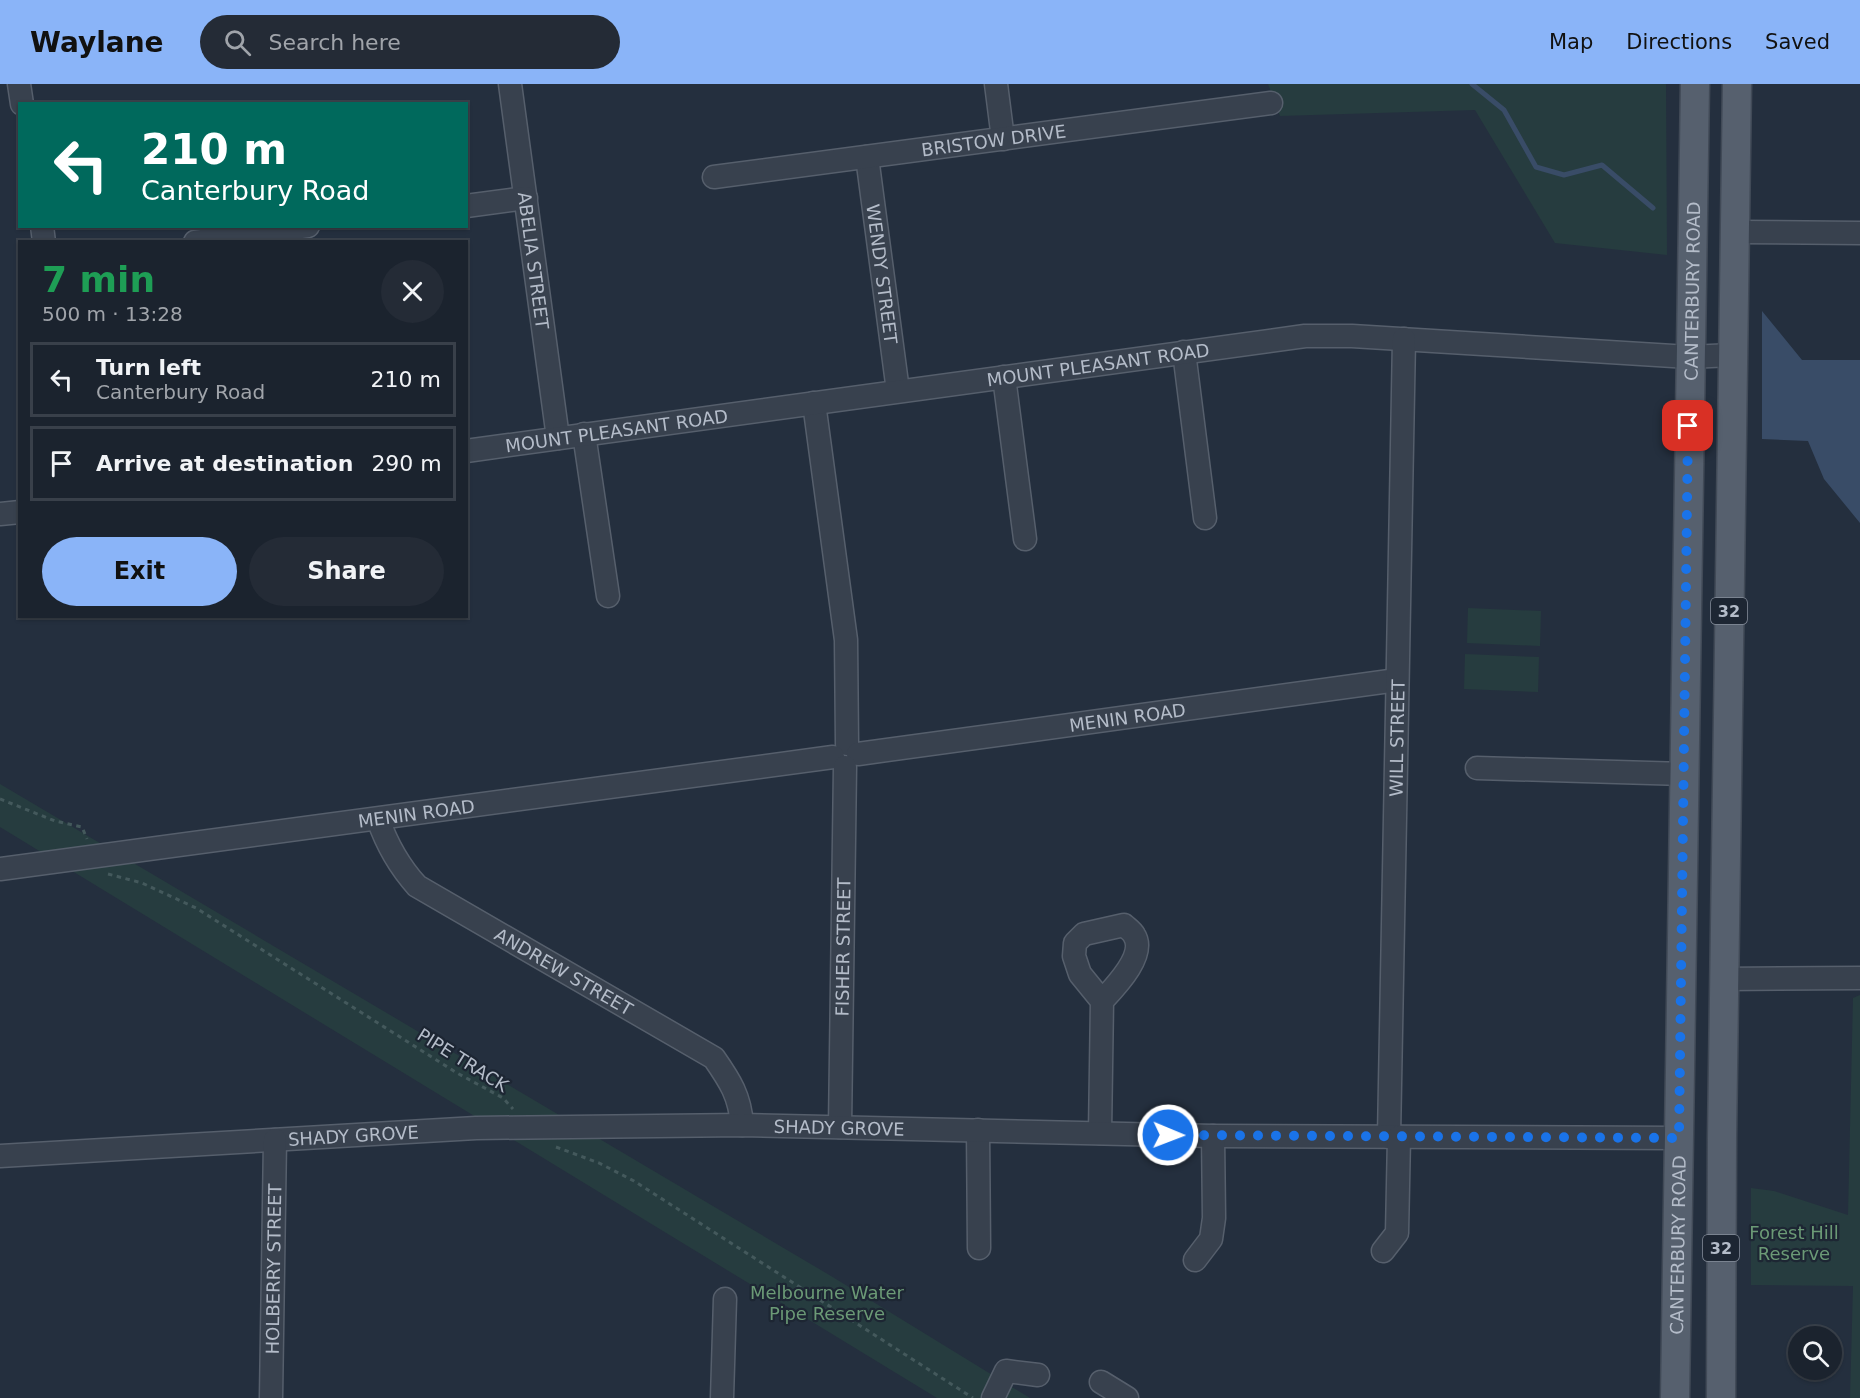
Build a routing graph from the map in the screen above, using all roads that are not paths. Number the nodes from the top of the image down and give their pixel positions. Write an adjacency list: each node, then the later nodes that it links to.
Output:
1 (19, 84): 6 (street)
2 (510, 84): 11 (street, ABELIA STREET)
3 (996, 84): 8 (street)
4 (1695, 84): 20 (main road, CANTERBURY ROAD / 32)
5 (1737, 84): 14 (main road, 32)
6 (22, 102)
7 (1272, 103): 8 (street, BRISTOW DRIVE)
8 (1003, 139): 9 (street, BRISTOW DRIVE)
9 (867, 157): 10 (street, BRISTOW DRIVE); 22 (street, WENDY STREET)
10 (714, 177)
11 (526, 198): 12 (street); 25 (street, ABELIA STREET)
12 (468, 206)
13 (294, 228): 16 (street)
14 (1736, 232): 15 (street); 19 (main road, 32)
15 (1860, 233)
16 (209, 240)
17 (1404, 339): 18 (street, MOUNT PLEASANT ROAD); 20 (street, MOUNT PLEASANT ROAD); 32 (street, WILL STREET)
18 (1184, 352): 21 (street, MOUNT PLEASANT ROAD); 29 (street)
19 (1732, 356): 20 (street, MOUNT PLEASANT ROAD); 39 (main road, 32)
20 (1689, 357): 35 (main road, CANTERBURY ROAD / 32)
21 (1004, 377): 22 (street, MOUNT PLEASANT ROAD); 30 (street)
22 (898, 391): 23 (street, MOUNT PLEASANT ROAD)
23 (814, 403): 24 (street, MOUNT PLEASANT ROAD); 33 (street, FISHER STREET)
24 (584, 435): 25 (street, MOUNT PLEASANT ROAD); 31 (street)
25 (558, 438): 26 (street, MOUNT PLEASANT ROAD)
26 (468, 451)
27 (18, 512): 28 (street)
28 (0, 514)
29 (1205, 518)
30 (1025, 539)
31 (608, 596)
32 (1397, 680): 33 (street, MENIN ROAD); 46 (street, WILL STREET)
33 (846, 756): 36 (street, MENIN ROAD); 42 (street, FISHER STREET)
34 (1477, 768): 35 (street)
35 (1684, 774): 47 (main road, CANTERBURY ROAD / 32)
36 (378, 819): 37 (street, MENIN ROAD); 41 (street, ANDREW STREET)
37 (0, 869)
38 (1860, 978): 39 (street)
39 (1724, 979): 48 (main road, 32)
40 (1102, 1001): 44 (street)
41 (742, 1125): 42 (street, SHADY GROVE); 49 (street, SHADY GROVE)
42 (840, 1127): 43 (street, SHADY GROVE)
43 (978, 1130): 44 (street, SHADY GROVE); 51 (street)
44 (1100, 1133): 45 (street, SHADY GROVE)
45 (1213, 1136): 46 (street, SHADY GROVE); 53 (street)
46 (1394, 1137): 47 (street, SHADY GROVE); 52 (street, WILL STREET)
47 (1679, 1138): 48 (main road); 61 (main road, CANTERBURY ROAD / 32)
48 (1722, 1138): 62 (main road, 32)
49 (275, 1140): 50 (street, SHADY GROVE); 57 (street, HOLBERRY STREET)
50 (0, 1156)
51 (979, 1248)
52 (1383, 1251)
53 (1195, 1260)
54 (725, 1299): 58 (street)
55 (1038, 1375): 59 (street)
56 (1101, 1382): 60 (street)
57 (271, 1398)
58 (722, 1398)
59 (993, 1398)
60 (1127, 1398)
61 (1675, 1398)
62 (1720, 1398)

